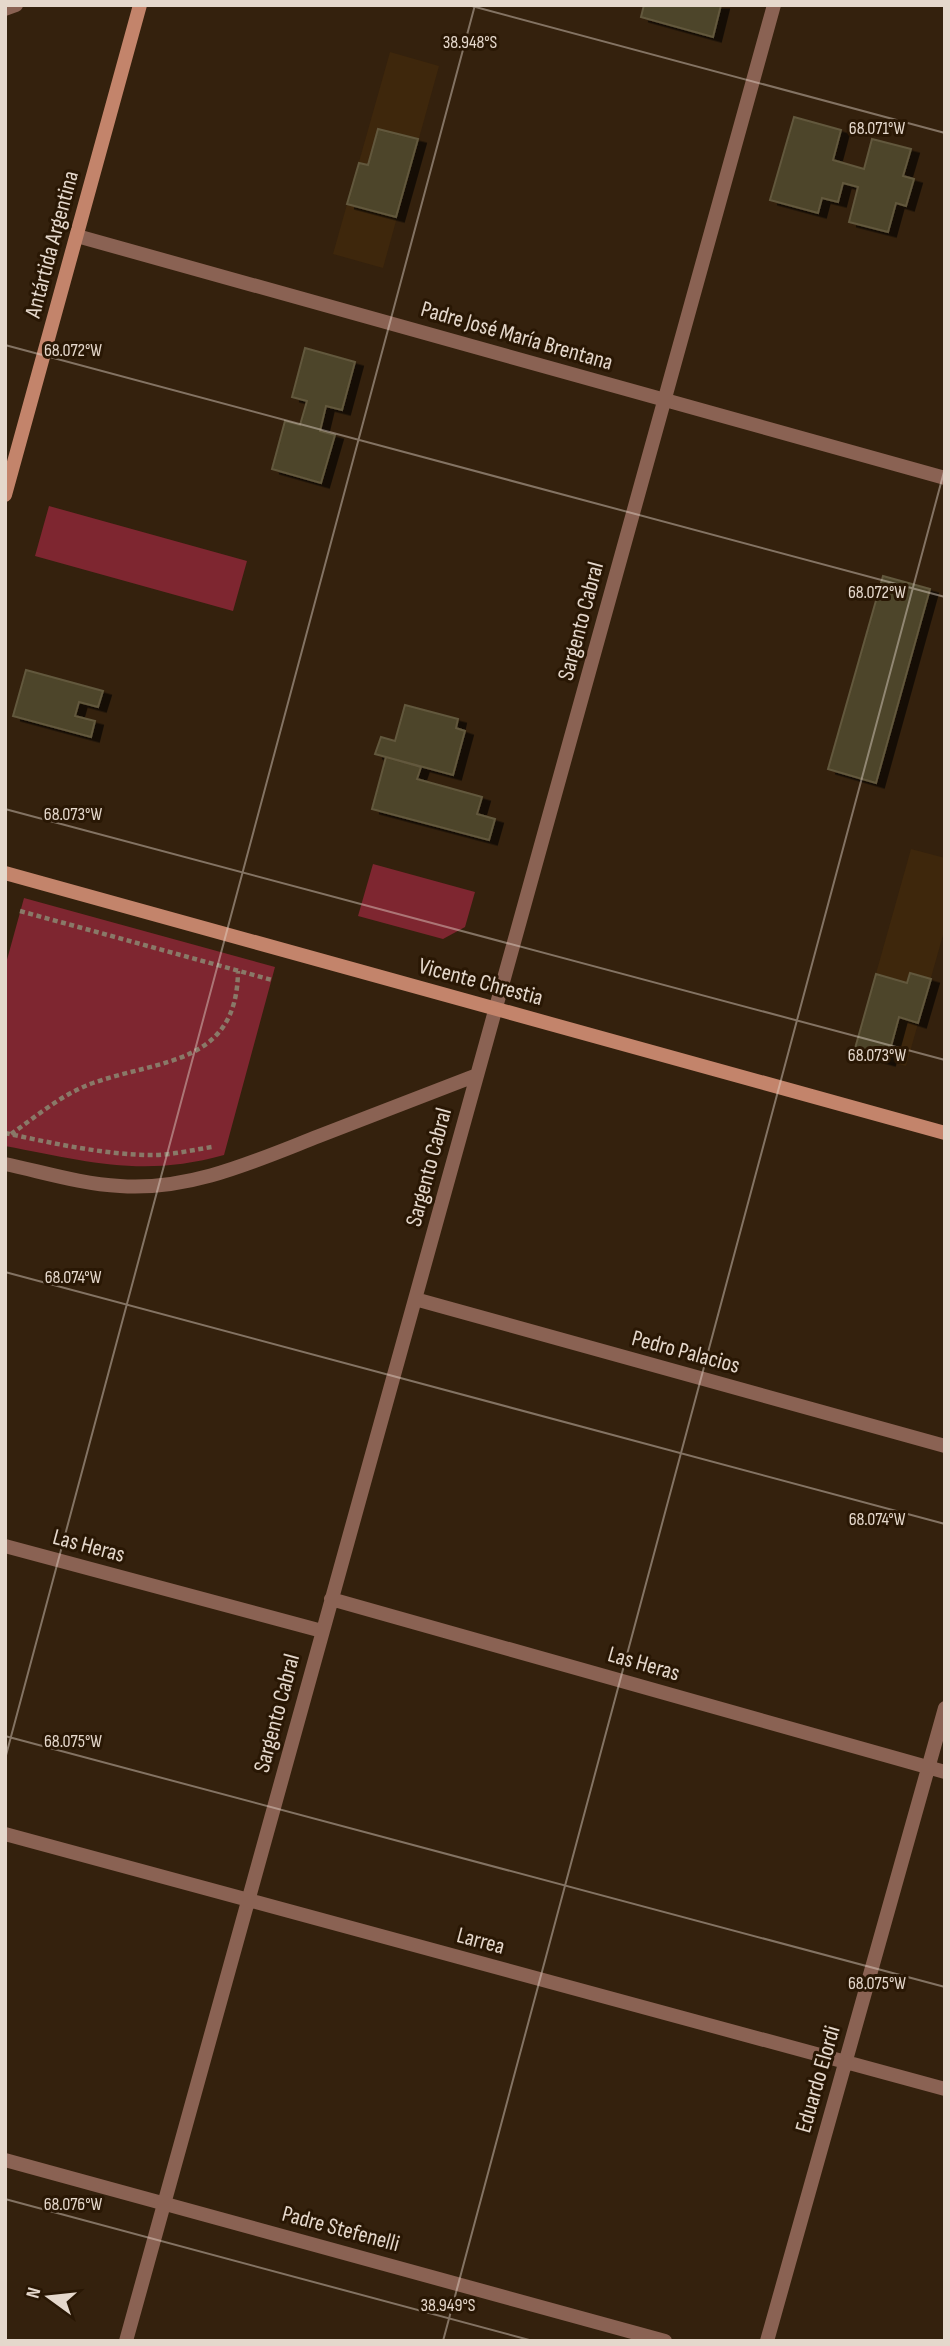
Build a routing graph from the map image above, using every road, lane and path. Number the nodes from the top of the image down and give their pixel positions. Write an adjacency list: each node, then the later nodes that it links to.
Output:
1 (16, 5): 4 (street)
2 (140, 5): 5 (main road, Antártida Argentina)
3 (774, 5): 6 (street, Sargento Cabral)
4 (5, 9)
5 (77, 236): 6 (street, Padre José María Brentana); 8 (main road, Antártida Argentina)
6 (664, 400): 7 (street, Padre José María Brentana); 13 (street, Sargento Cabral)
7 (945, 478)
8 (5, 495)
9 (5, 873): 13 (main road, Vicente Chrestia)
10 (20, 911): 11 (path)
11 (239, 971): 12 (path); 16 (path)
12 (272, 980)
13 (496, 1009): 14 (street, Sargento Cabral); 15 (main road, Vicente Chrestia)
14 (477, 1074): 18 (street); 19 (street, Sargento Cabral)
15 (945, 1133)
16 (8, 1134): 17 (path)
17 (215, 1146)
18 (5, 1164)
19 (415, 1299): 20 (street, Pedro Palacios); 22 (street, Sargento Cabral)
20 (945, 1446)
21 (5, 1546): 23 (street, Las Heras)
22 (331, 1598): 23 (street, Sargento Cabral); 25 (street, Las Heras)
23 (322, 1631): 28 (street, Sargento Cabral)
24 (945, 1708): 25 (street, Eduardo Elordi)
25 (928, 1767): 26 (street, Las Heras); 29 (street, Eduardo Elordi)
26 (945, 1772)
27 (5, 1834): 28 (street, Larrea)
28 (248, 1900): 29 (street, Larrea); 32 (street, Sargento Cabral)
29 (845, 2062): 30 (street, Larrea); 35 (street, Eduardo Elordi)
30 (945, 2089)
31 (5, 2160): 32 (street, Padre Stefenelli)
32 (164, 2203): 33 (street, Sargento Cabral); 34 (street, Padre Stefenelli)
33 (126, 2341)
34 (665, 2341)
35 (767, 2341)

